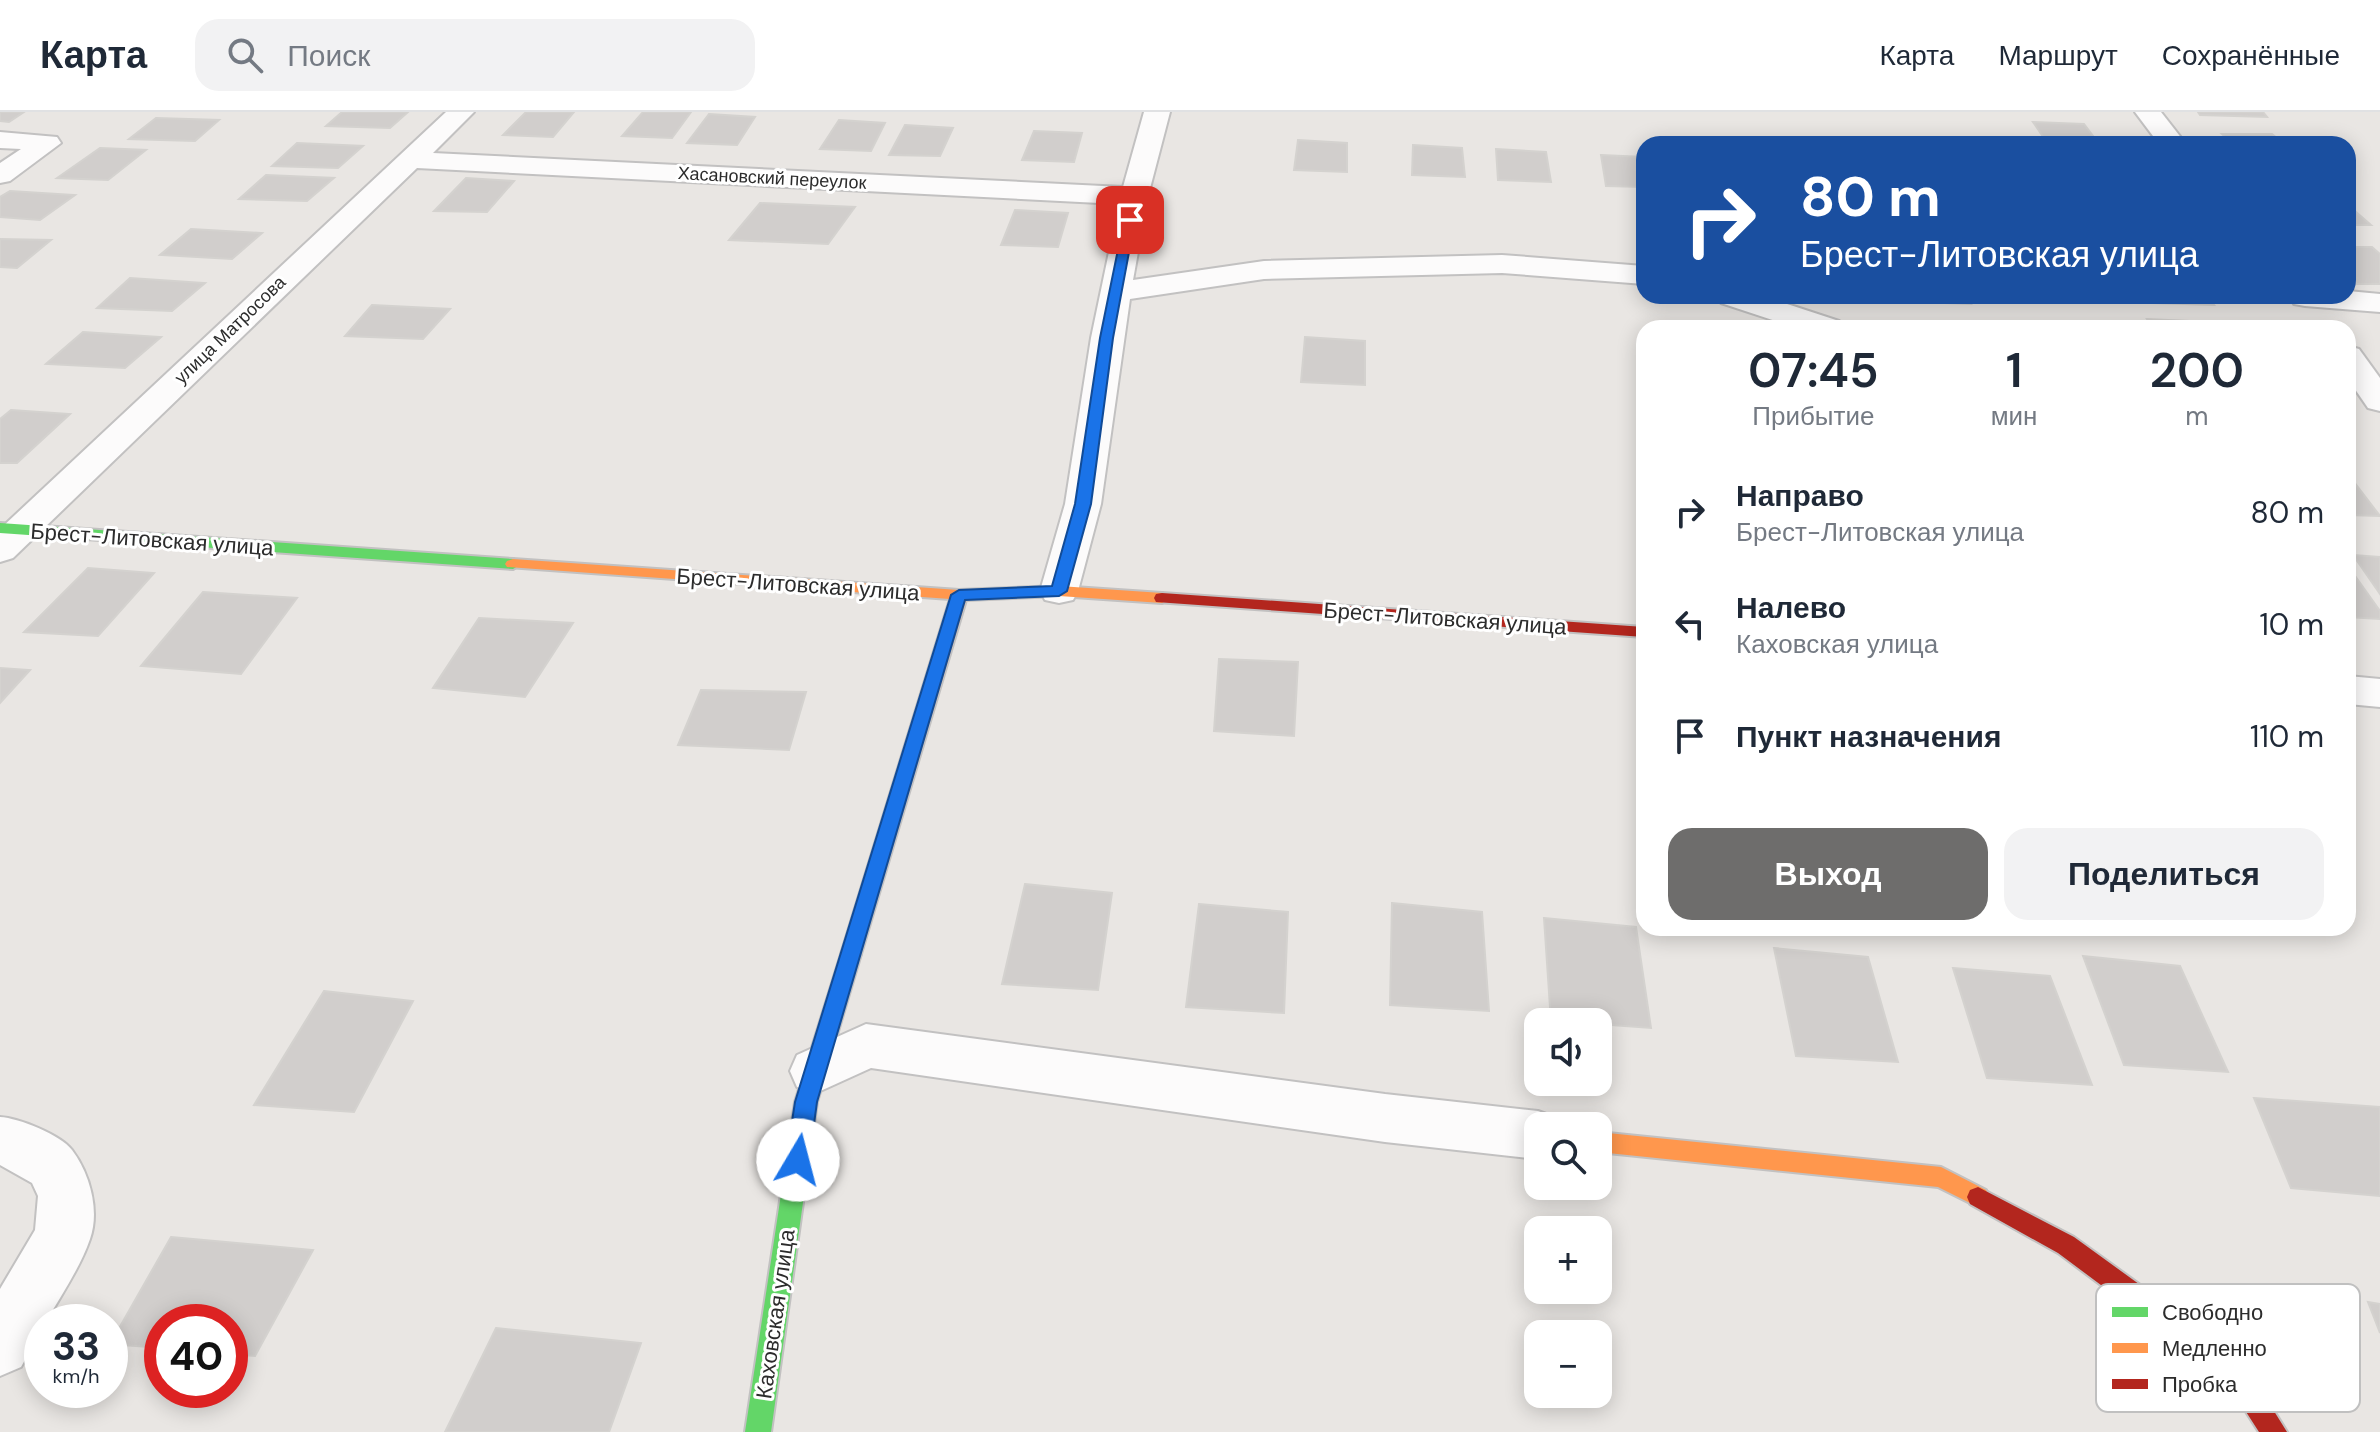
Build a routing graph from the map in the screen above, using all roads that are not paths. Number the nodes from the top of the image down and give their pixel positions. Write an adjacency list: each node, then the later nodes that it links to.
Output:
1 (461, 112): 6 (street, улица Матросова)
2 (1157, 112): 8 (street)
3 (2148, 112): 4 (street)
4 (2167, 136)
5 (0, 140): 7 (street)
6 (409, 160): 8 (street, Хасановский переулок); 17 (street, улица Матросова)
7 (0, 175)
8 (1134, 196): 10 (street)
9 (1636, 274): 10 (street)
10 (1116, 292): 18 (street)
11 (2356, 301): 12 (street)
12 (2380, 303)
13 (1756, 304): 14 (street)
14 (1804, 320)
15 (2356, 367): 16 (street)
16 (2380, 401)
17 (7, 536): 19 (street, Брест-Литовская улица)
18 (1059, 591): 19 (street, Брест-Литовская улица); 20 (street, Брест-Литовская улица)
19 (959, 595): 23 (street, Каховская улица)
20 (1636, 631)
21 (2356, 691): 22 (street)
22 (2380, 693)
23 (816, 1071): 24 (street); 30 (street, Каховская улица)
24 (1524, 1133)
25 (0, 1141): 28 (street)
26 (1612, 1143): 27 (street)
27 (2119, 1284)
28 (0, 1346)
29 (2261, 1412): 31 (street)
30 (758, 1432)
31 (2274, 1432)

